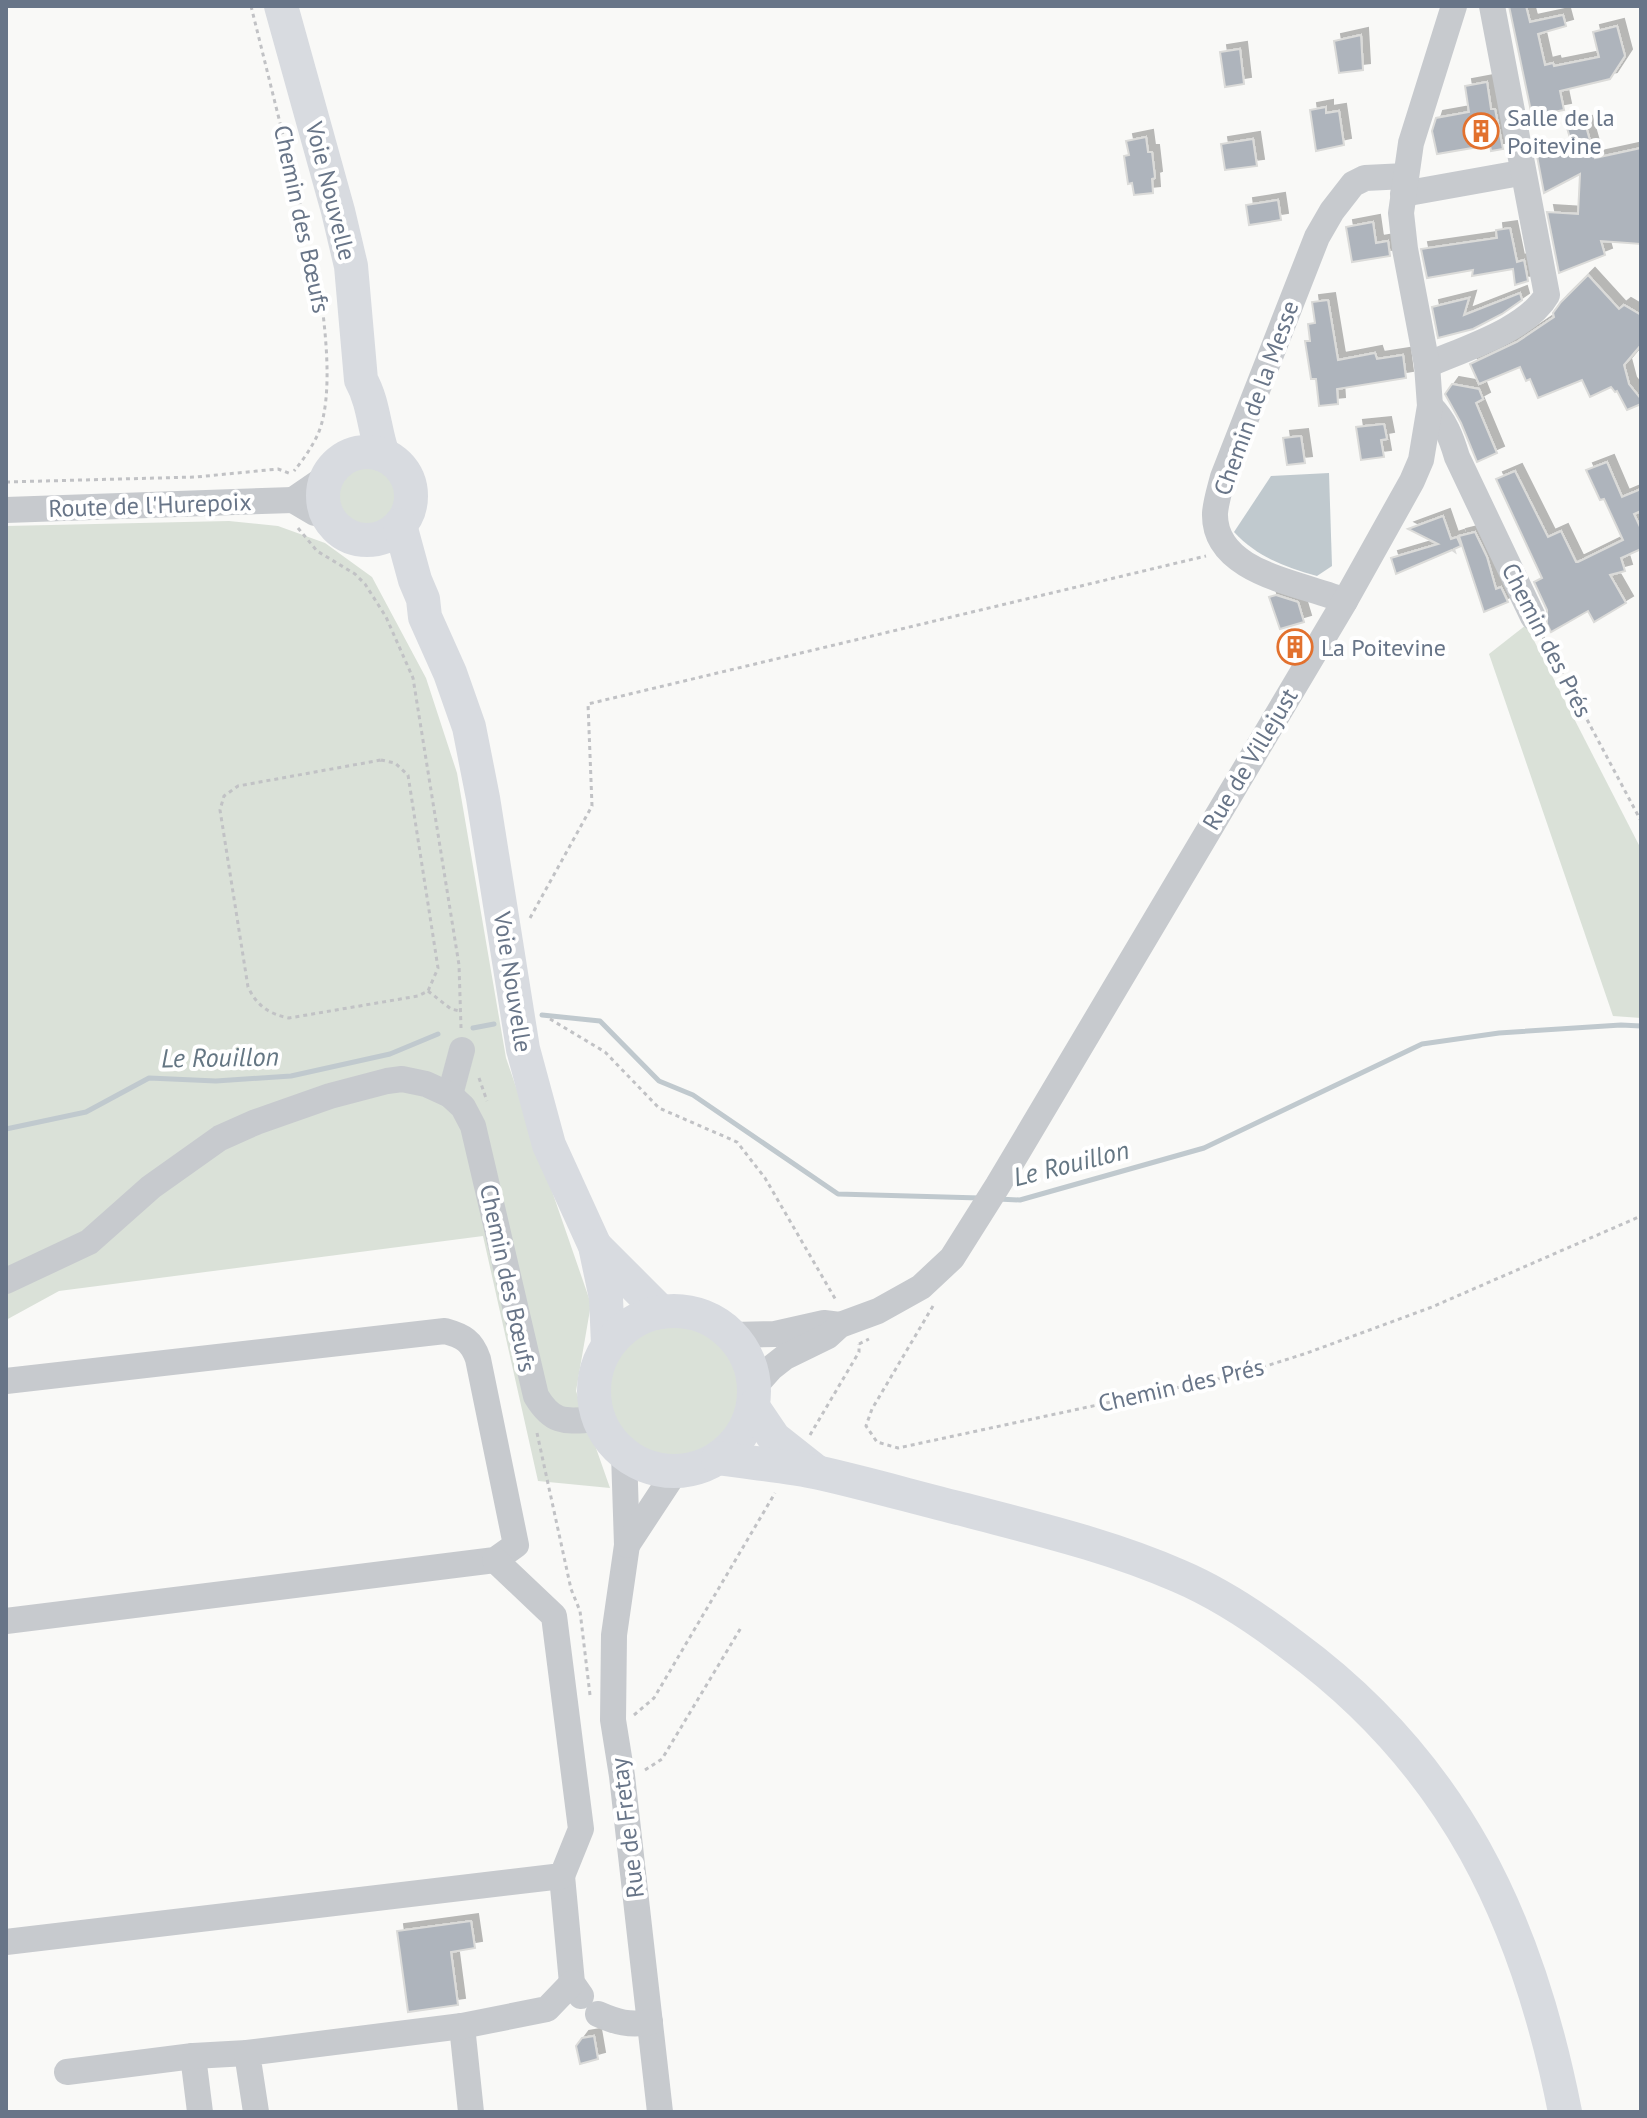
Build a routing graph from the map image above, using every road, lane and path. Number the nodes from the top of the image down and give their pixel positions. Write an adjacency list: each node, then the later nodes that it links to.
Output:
1 (251, 6): 15 (path, Chemin des Bœufs)
2 (281, 6): 8 (main road, Voie Nouvelle)
3 (1454, 6): 6 (street, Rue de Villejust)
4 (1492, 6): 7 (street)
5 (1509, 175): 6 (street, Chemin de la Messe)
6 (1405, 185): 7 (street, Rue de Villejust); 20 (street, Chemin de la Messe)
7 (1427, 365): 9 (street, Rue de Villejust)
8 (361, 380): 10 (main road, Voie Nouvelle); 13 (main road, Voie Nouvelle)
9 (1430, 406): 11 (street, Chemin des Prés); 12 (street, Rue de Villejust)
10 (383, 455): 13 (main road); 18 (main road)
11 (1457, 457): 12 (street); 23 (street, Chemin des Prés)
12 (1421, 460): 21 (street, Rue de Villejust)
13 (336, 467): 15 (street); 17 (main road)
14 (6, 482): 15 (path)
15 (292, 487): 16 (street, Route de l'Hurepoix); 17 (street)
16 (6, 510)
17 (328, 515): 19 (main road)
18 (400, 525): 19 (main road); 22 (main road, Voie Nouvelle)
19 (362, 539): 22 (main road, Voie Nouvelle)
20 (1229, 551): 21 (street); 25 (path)
21 (1345, 601): 34 (street, Rue de Villejust)
22 (425, 617): 32 (main road, Voie Nouvelle)
23 (1533, 617): 24 (path, Chemin des Prés)
24 (1641, 821)
25 (529, 918)
26 (428, 991): 26 (path); 27 (path)
27 (460, 1011)
28 (550, 1019): 36 (path)
29 (462, 1050): 30 (street)
30 (450, 1095): 33 (street); 42 (street, Chemin des Bœufs)
31 (1641, 1216): 34 (path, Chemin des Prés)
32 (595, 1246): 35 (main road); 39 (main road, Voie Nouvelle)
33 (6, 1281)
34 (921, 1287): 36 (street, Rue de Villejust)
35 (661, 1312): 37 (main road); 39 (main road)
36 (840, 1316): 37 (street, Rue de Villejust); 41 (street, Rue de Villejust)
37 (732, 1335): 41 (main road)
38 (859, 1344): 44 (path)
39 (608, 1345): 42 (main road)
40 (6, 1381): 49 (street)
41 (753, 1397): 44 (main road); 45 (main road)
42 (598, 1419): 43 (main road)
43 (624, 1454): 46 (main road); 48 (street, Rue de Fretay)
44 (811, 1457): 45 (main road); 66 (main road)
45 (718, 1458): 46 (main road)
46 (675, 1472): 48 (street, Rue de Fretay)
47 (779, 1486): 52 (path)
48 (627, 1545): 52 (street, Rue de Fretay)
49 (495, 1560): 50 (street); 54 (street)
50 (6, 1621)
51 (742, 1626): 53 (path)
52 (613, 1720): 53 (street, Rue de Fretay)
53 (622, 1776): 57 (street, Rue de Fretay)
54 (562, 1876): 55 (street); 56 (street)
55 (6, 1942)
56 (584, 1998): 57 (street); 58 (street)
57 (650, 2022): 65 (street, Rue de Fretay)
58 (462, 2026): 59 (street); 64 (street)
59 (247, 2053): 60 (street); 63 (street)
60 (193, 2056): 61 (street); 62 (street)
61 (67, 2072)
62 (200, 2112)
63 (256, 2112)
64 (471, 2112)
65 (660, 2112)
66 (1565, 2112)

